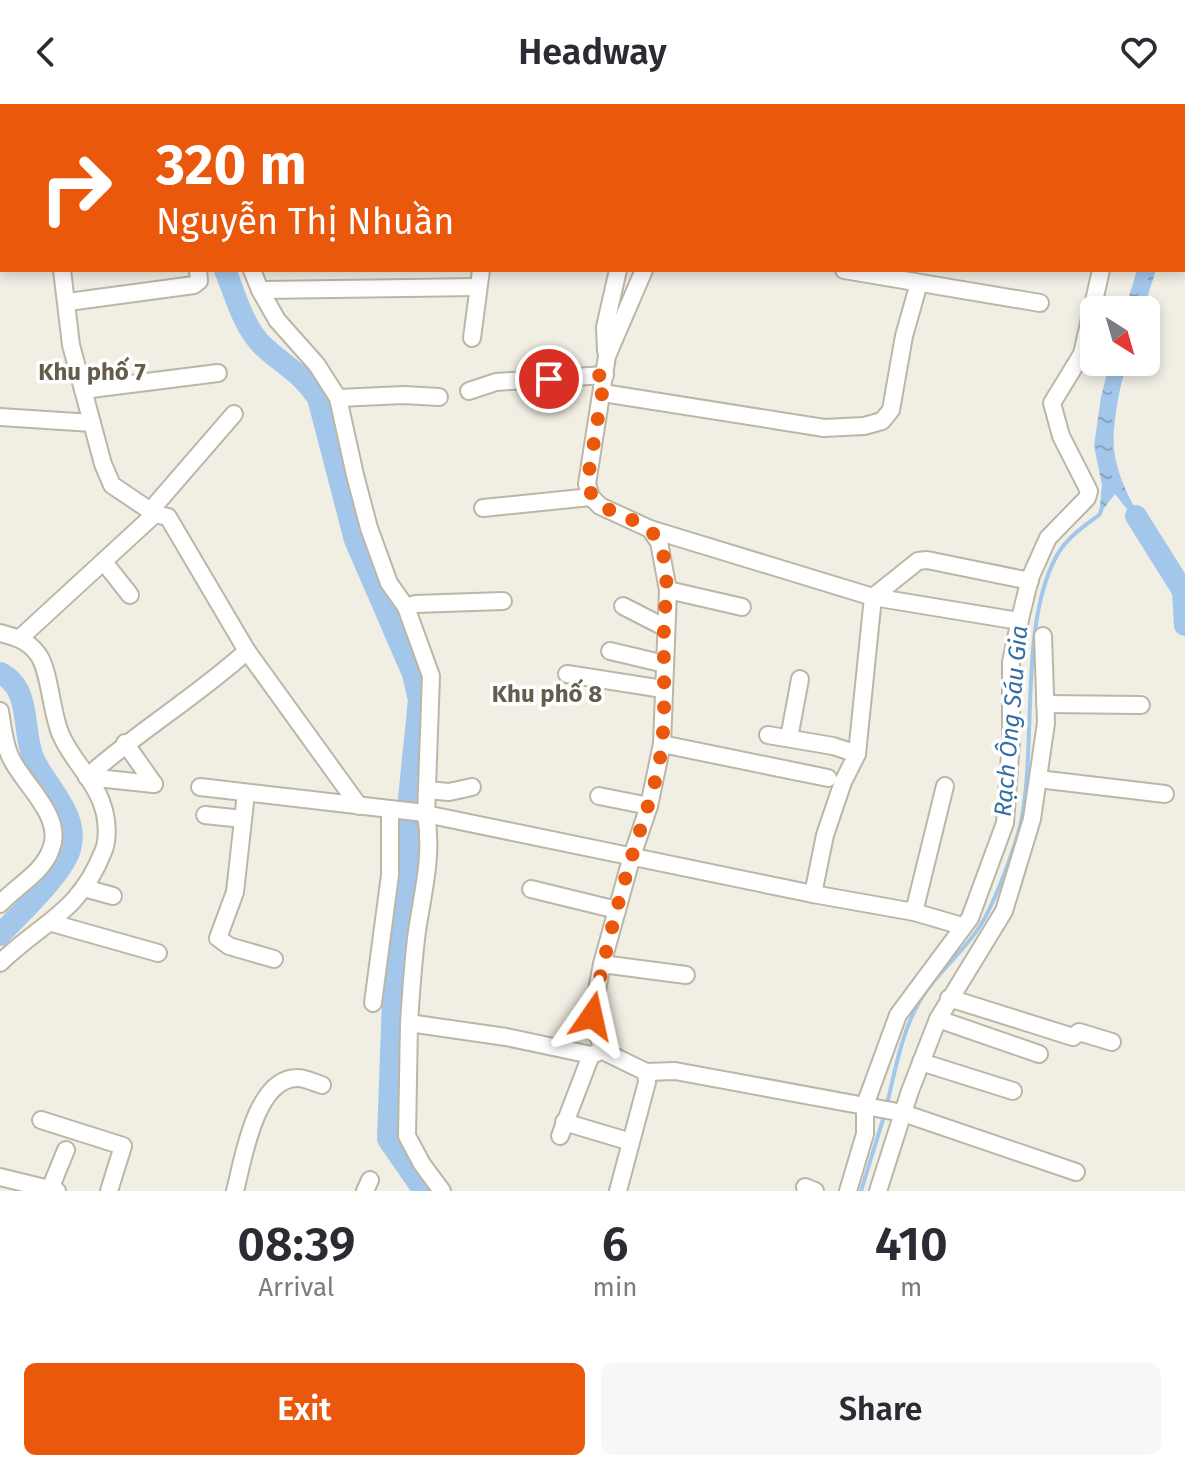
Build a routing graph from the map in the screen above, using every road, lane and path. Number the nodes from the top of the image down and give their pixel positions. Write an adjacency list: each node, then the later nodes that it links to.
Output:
1 (62, 272): 12 (street)
2 (198, 272): 12 (street)
3 (253, 272): 11 (street)
4 (481, 272): 10 (street)
5 (618, 272): 15 (street)
6 (643, 272): 15 (street)
7 (864, 272): 9 (street)
8 (1101, 272): 31 (street)
9 (919, 283): 13 (street); 20 (street)
10 (478, 287): 11 (street); 14 (street)
11 (260, 290): 22 (street)
12 (68, 302): 18 (street)
13 (1040, 303)
14 (472, 338)
15 (607, 356): 17 (street)
16 (218, 373): 18 (street)
17 (605, 375): 19 (street); 20 (street)
18 (83, 390): 25 (street)
19 (469, 391)
20 (603, 393): 26 (street)
21 (439, 397): 22 (street)
22 (338, 398): 37 (street)
23 (234, 414): 28 (street)
24 (0, 417): 25 (street)
25 (92, 423): 28 (street)
26 (591, 497): 27 (street); 29 (street)
27 (483, 508)
28 (152, 513): 30 (street); 44 (street)
29 (650, 529): 32 (street); 34 (street)
30 (104, 562): 33 (street); 43 (street)
31 (1030, 581): 34 (street); 39 (street)
32 (668, 590): 38 (street); 40 (street)
33 (130, 595)
34 (873, 597): 39 (street); 57 (street)
35 (503, 601): 37 (street)
36 (623, 606): 40 (street)
37 (406, 607): 64 (street)
38 (742, 607)
39 (1019, 621): 83 (street)
40 (664, 627): 46 (street)
41 (0, 633): 43 (street)
42 (1043, 636): 50 (street)
43 (20, 638): 58 (street)
44 (247, 651): 55 (street); 68 (street)
45 (610, 651): 46 (street)
46 (665, 664): 49 (street)
47 (567, 674): 49 (street)
48 (800, 679): 54 (street)
49 (663, 689): 56 (street)
50 (1045, 704): 51 (street); 60 (street)
51 (1141, 705)
52 (0, 711): 79 (street)
53 (768, 735): 54 (street)
54 (789, 738): 57 (street)
55 (125, 743): 58 (street); 58 (street)
56 (662, 744): 59 (street); 69 (street)
57 (857, 754): 77 (street)
58 (87, 777): 75 (street)
59 (828, 778)
60 (1038, 779): 66 (street); 89 (street)
61 (945, 786): 81 (street)
62 (200, 787): 65 (street)
63 (472, 787): 64 (street)
64 (427, 790): 71 (street)
65 (246, 793): 68 (street); 73 (street)
66 (1165, 794)
67 (599, 796): 69 (street)
68 (359, 806): 70 (street)
69 (649, 806): 74 (street)
70 (394, 810): 71 (street); 90 (street)
71 (421, 814): 74 (street); 92 (street)
72 (205, 815): 73 (street)
73 (243, 819): 85 (street)
74 (632, 856): 77 (street); 80 (street)
75 (84, 888): 78 (street); 82 (street)
76 (531, 889): 80 (street)
77 (813, 894): 81 (street)
78 (113, 896)
79 (0, 904)
80 (617, 910): 87 (street)
81 (914, 912): 83 (street)
82 (52, 923): 84 (street); 86 (street)
83 (962, 926): 100 (street)
84 (158, 953)
85 (274, 959)
86 (0, 963)
87 (602, 964): 88 (street); 94 (street)
88 (686, 975)
89 (949, 998): 91 (street); 93 (street)
90 (373, 1003)
91 (938, 1019): 95 (street); 96 (street)
92 (409, 1023): 94 (street); 110 (street)
93 (1112, 1042)
94 (597, 1053): 97 (street); 103 (street)
95 (1039, 1054)
96 (921, 1062): 99 (street); 101 (street)
97 (646, 1072): 100 (street); 103 (street)
98 (322, 1085): 109 (street)
99 (1013, 1091)
100 (868, 1106): 101 (street); 112 (street)
101 (900, 1113): 105 (street); 113 (street)
102 (41, 1120): 108 (street)
103 (631, 1142): 111 (street)
104 (66, 1150): 107 (street)
105 (1076, 1172)
106 (0, 1177): 107 (street)
107 (54, 1190)
108 (109, 1191)
109 (235, 1191)
110 (442, 1191)
111 (618, 1191)
112 (848, 1191)
113 (878, 1191)

